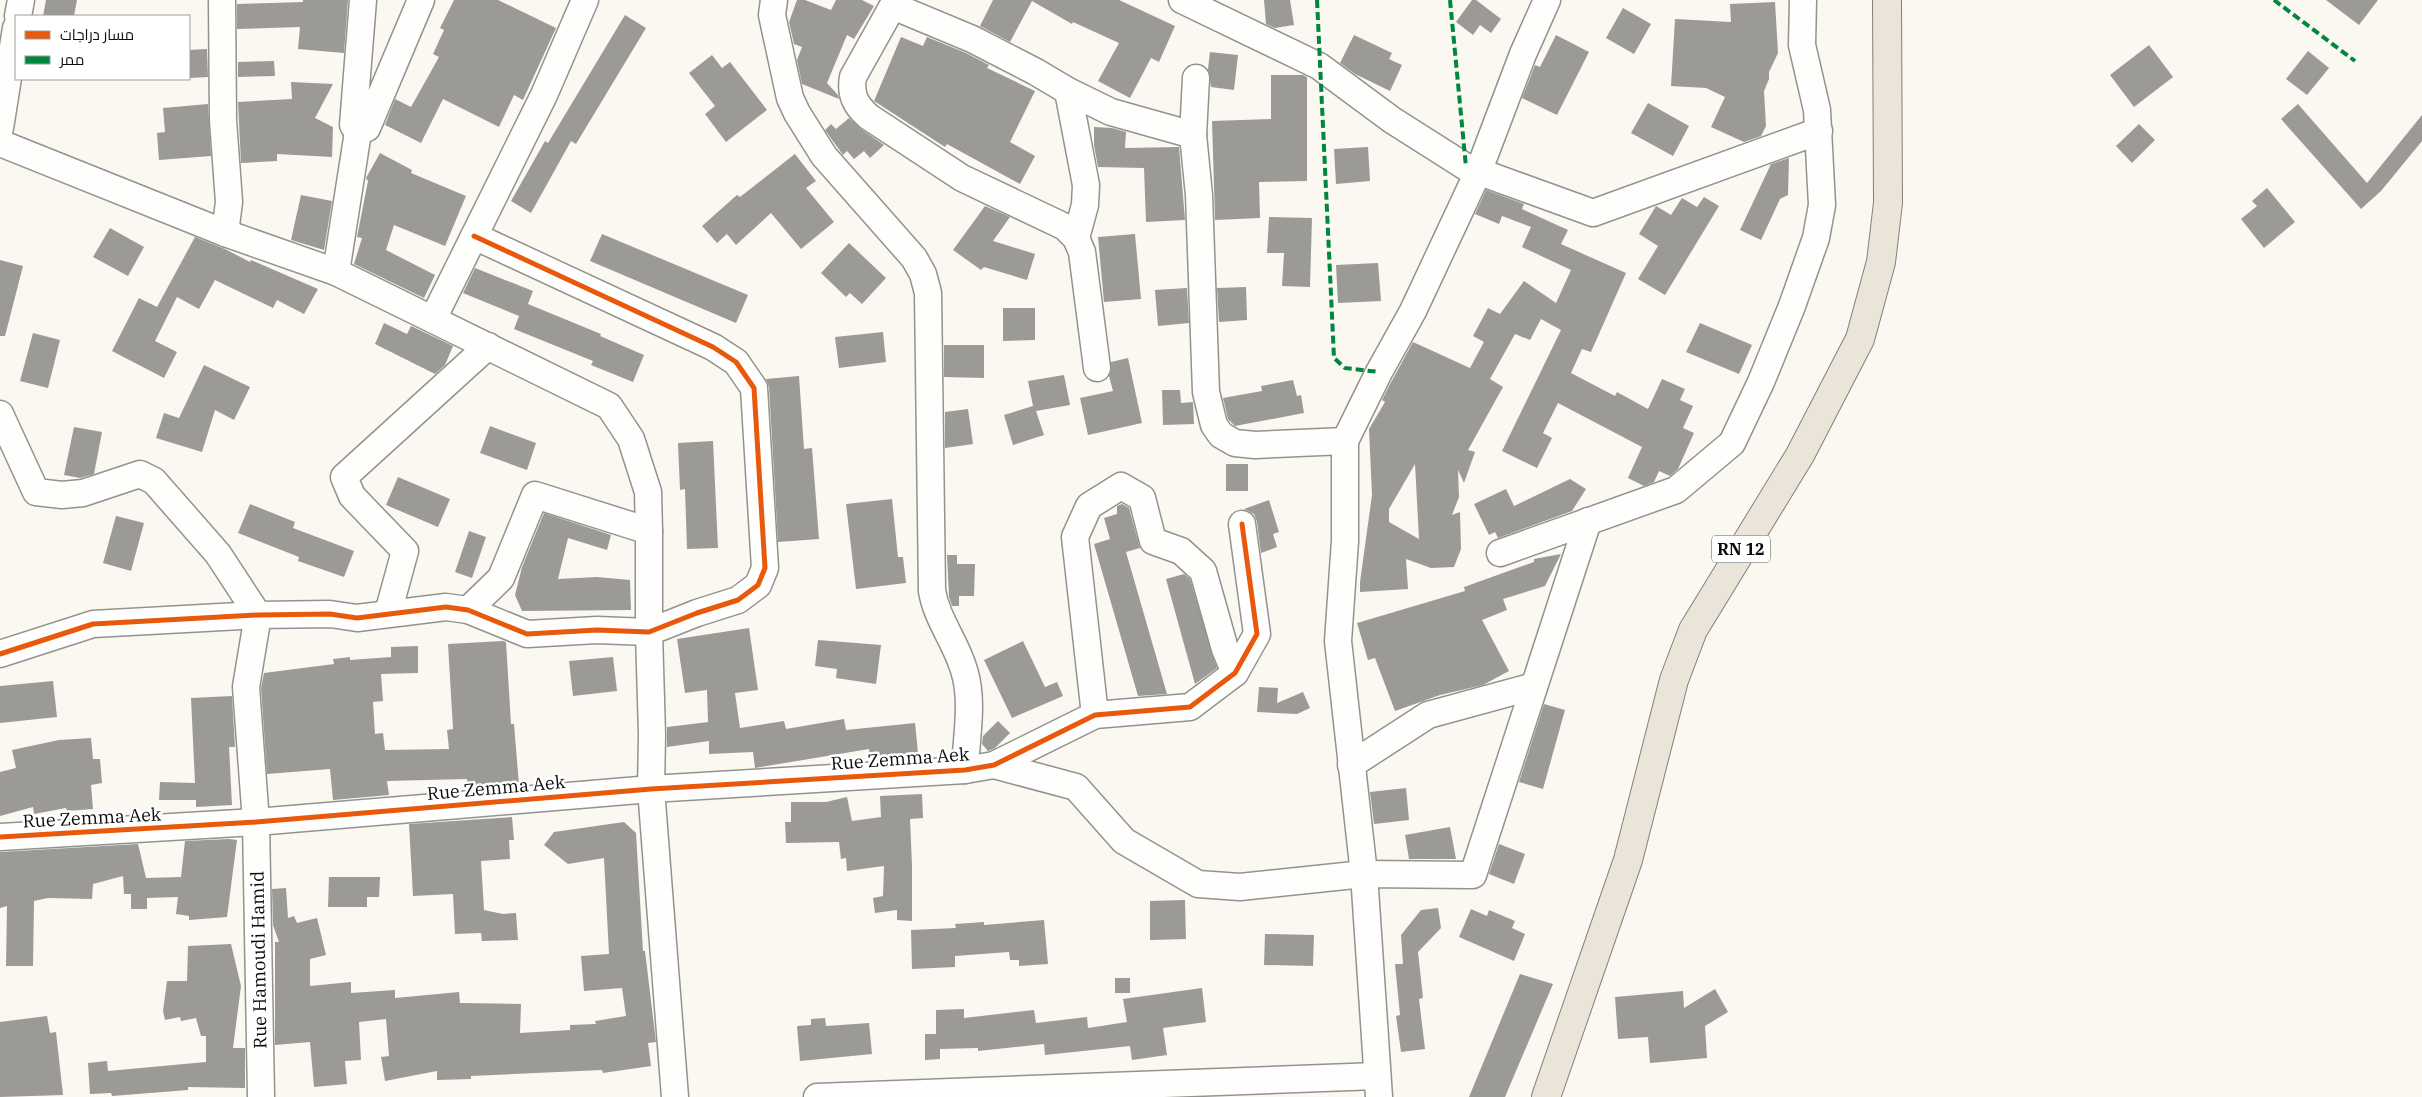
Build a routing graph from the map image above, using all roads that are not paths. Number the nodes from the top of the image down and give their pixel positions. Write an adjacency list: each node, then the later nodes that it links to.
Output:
1 (21, 0): 12 (street)
2 (222, 0): 22 (street)
3 (363, 0): 18 (street)
4 (421, 0): 18 (street)
5 (585, 0): 23 (street)
6 (774, 0): 45 (street)
7 (1182, 0): 21 (street)
8 (1547, 0): 21 (street)
9 (1803, 0): 17 (street)
10 (1887, 0): 55 (main road, RN 12)
11 (895, 3): 15 (street); 24 (street)
12 (18, 15)
13 (15, 34): 16 (street)
14 (1196, 78): 19 (street)
15 (1068, 91): 19 (street); 24 (street)
16 (0, 128)
17 (1819, 130): 21 (street); 31 (street)
18 (358, 132): 25 (street)
19 (1193, 134): 30 (street)
20 (0, 143): 22 (street)
21 (1479, 170): 30 (street)
22 (225, 233): 25 (street)
23 (474, 236): 26 (street); 38 (street)
24 (1076, 238): 28 (street)
25 (336, 272): 26 (street)
26 (433, 319): 27 (street)
27 (488, 346): 33 (street); 36 (street)
28 (1097, 368)
29 (0, 414): 37 (street)
30 (1345, 441): 44 (street)
31 (1588, 521): 34 (street); 41 (street)
32 (1242, 524): 40 (street)
33 (649, 531): 35 (street); 38 (street)
34 (1500, 553)
35 (468, 610): 36 (street); 38 (street)
36 (388, 613): 37 (street)
37 (258, 615): 39 (street); 47 (street, Rue Hamoudi Hamid)
38 (648, 632): 46 (street)
39 (0, 654)
40 (1235, 673): 42 (street); 42 (street)
41 (1534, 686): 44 (street); 49 (street)
42 (1095, 715): 43 (street)
43 (994, 765): 45 (street, Rue Zemma Aek); 49 (street)
44 (1351, 765): 49 (street)
45 (965, 770): 46 (street, Rue Zemma Aek)
46 (651, 788): 47 (street, Rue Zemma Aek); 53 (street)
47 (256, 822): 48 (street, Rue Zemma Aek); 52 (street, Rue Hamoudi Hamid)
48 (0, 837)
49 (1364, 874): 50 (street)
50 (1378, 1087): 51 (street)
51 (1078, 1092): 54 (street)
52 (261, 1097)
53 (675, 1097)
54 (817, 1097)
55 (1546, 1097)

